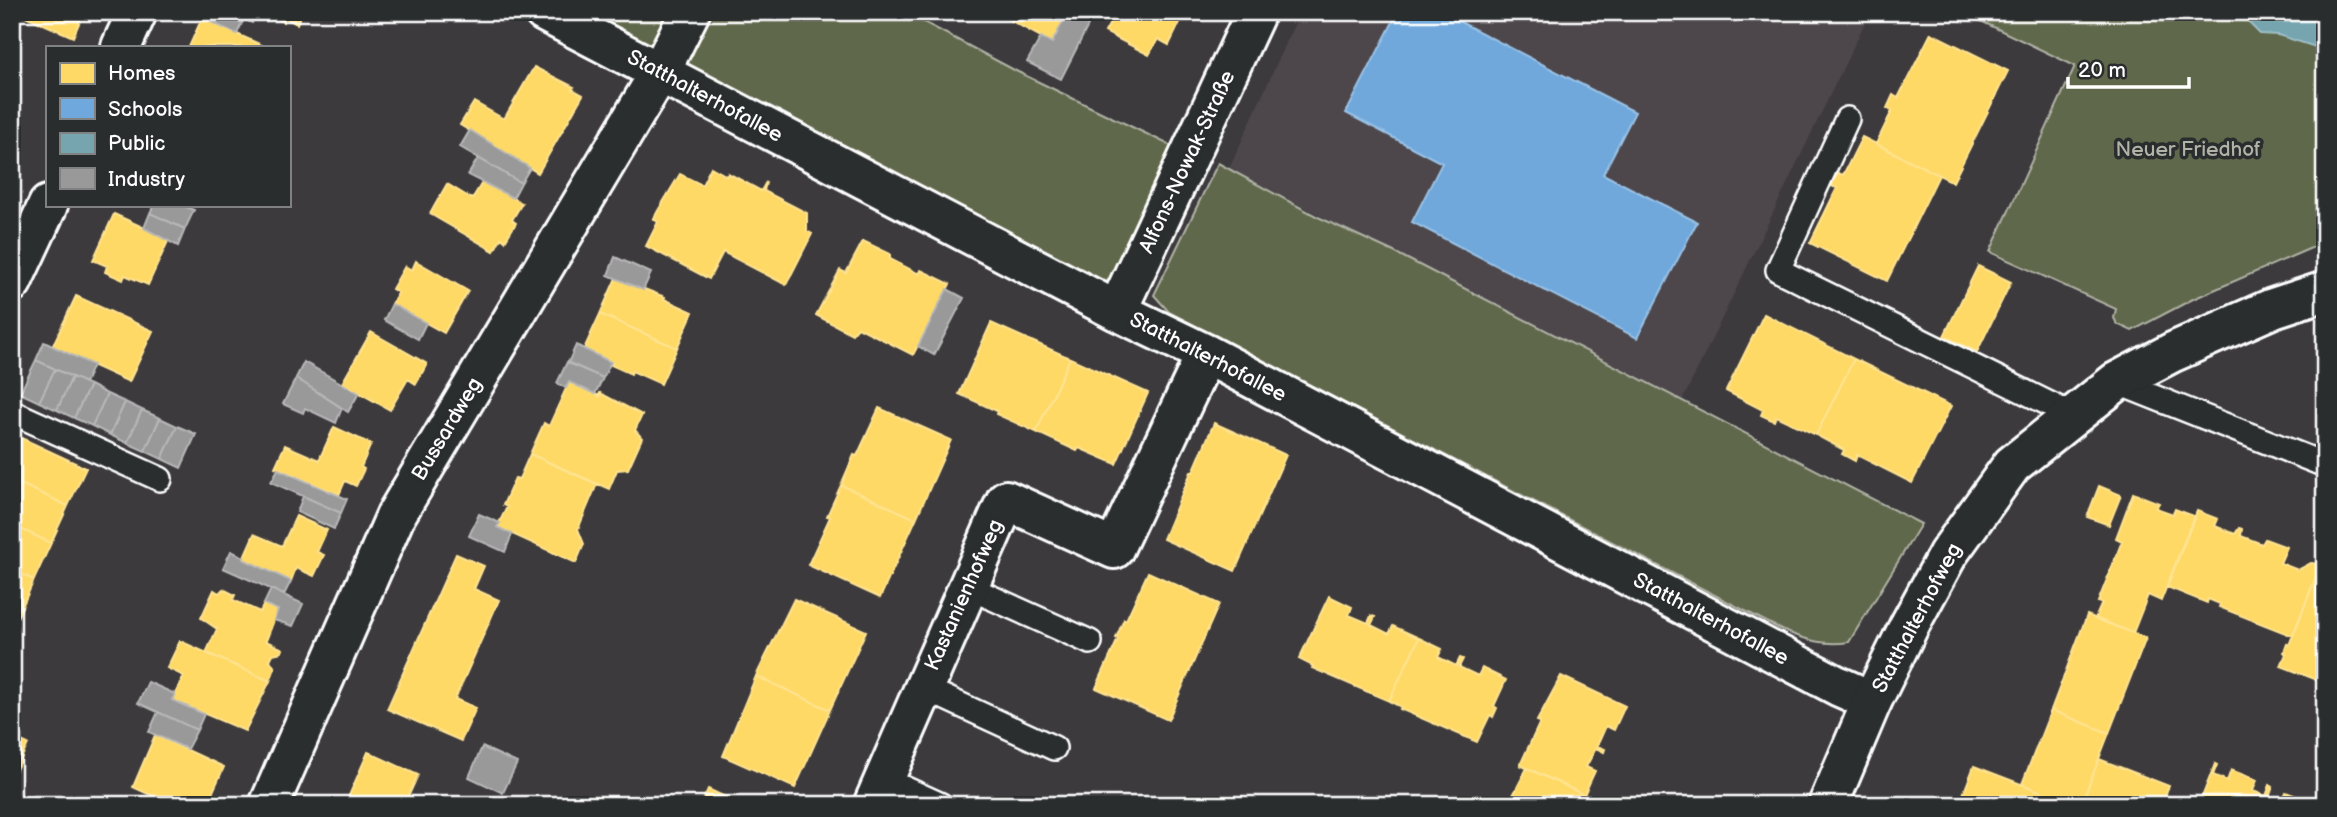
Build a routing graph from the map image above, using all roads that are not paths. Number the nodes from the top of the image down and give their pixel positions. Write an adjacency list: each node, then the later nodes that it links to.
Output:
1 (137, 12): 5 (street)
2 (544, 12): 6 (street, Statthalterhofallee)
3 (690, 12): 6 (street, Bussardweg)
4 (1256, 12): 11 (street, Alfons-Nowak-Straße)
5 (121, 46)
6 (660, 72): 11 (street, Statthalterhofallee); 24 (street, Bussardweg)
7 (1847, 119): 15 (lane)
8 (48, 206): 9 (street)
9 (12, 282)
10 (2325, 291): 13 (street, Statthalterhofweg)
11 (1117, 311): 12 (street, Statthalterhofallee)
12 (1206, 354): 18 (street, Kastanienhofweg); 21 (street, Statthalterhofallee)
13 (2116, 382): 15 (street, Statthalterhofweg); 16 (lane)
14 (12, 412): 17 (lane)
15 (2074, 416): 21 (street, Statthalterhofweg)
16 (2325, 465)
17 (160, 479)
18 (968, 587): 19 (lane); 20 (street, Kastanienhofweg)
19 (1090, 642)
20 (924, 688): 22 (lane); 23 (street, Kastanienhofweg)
21 (1872, 701): 26 (street, Statthalterhofweg)
22 (1054, 748)
23 (878, 792): 25 (lane)
24 (269, 805)
25 (940, 805)
26 (1828, 805)

